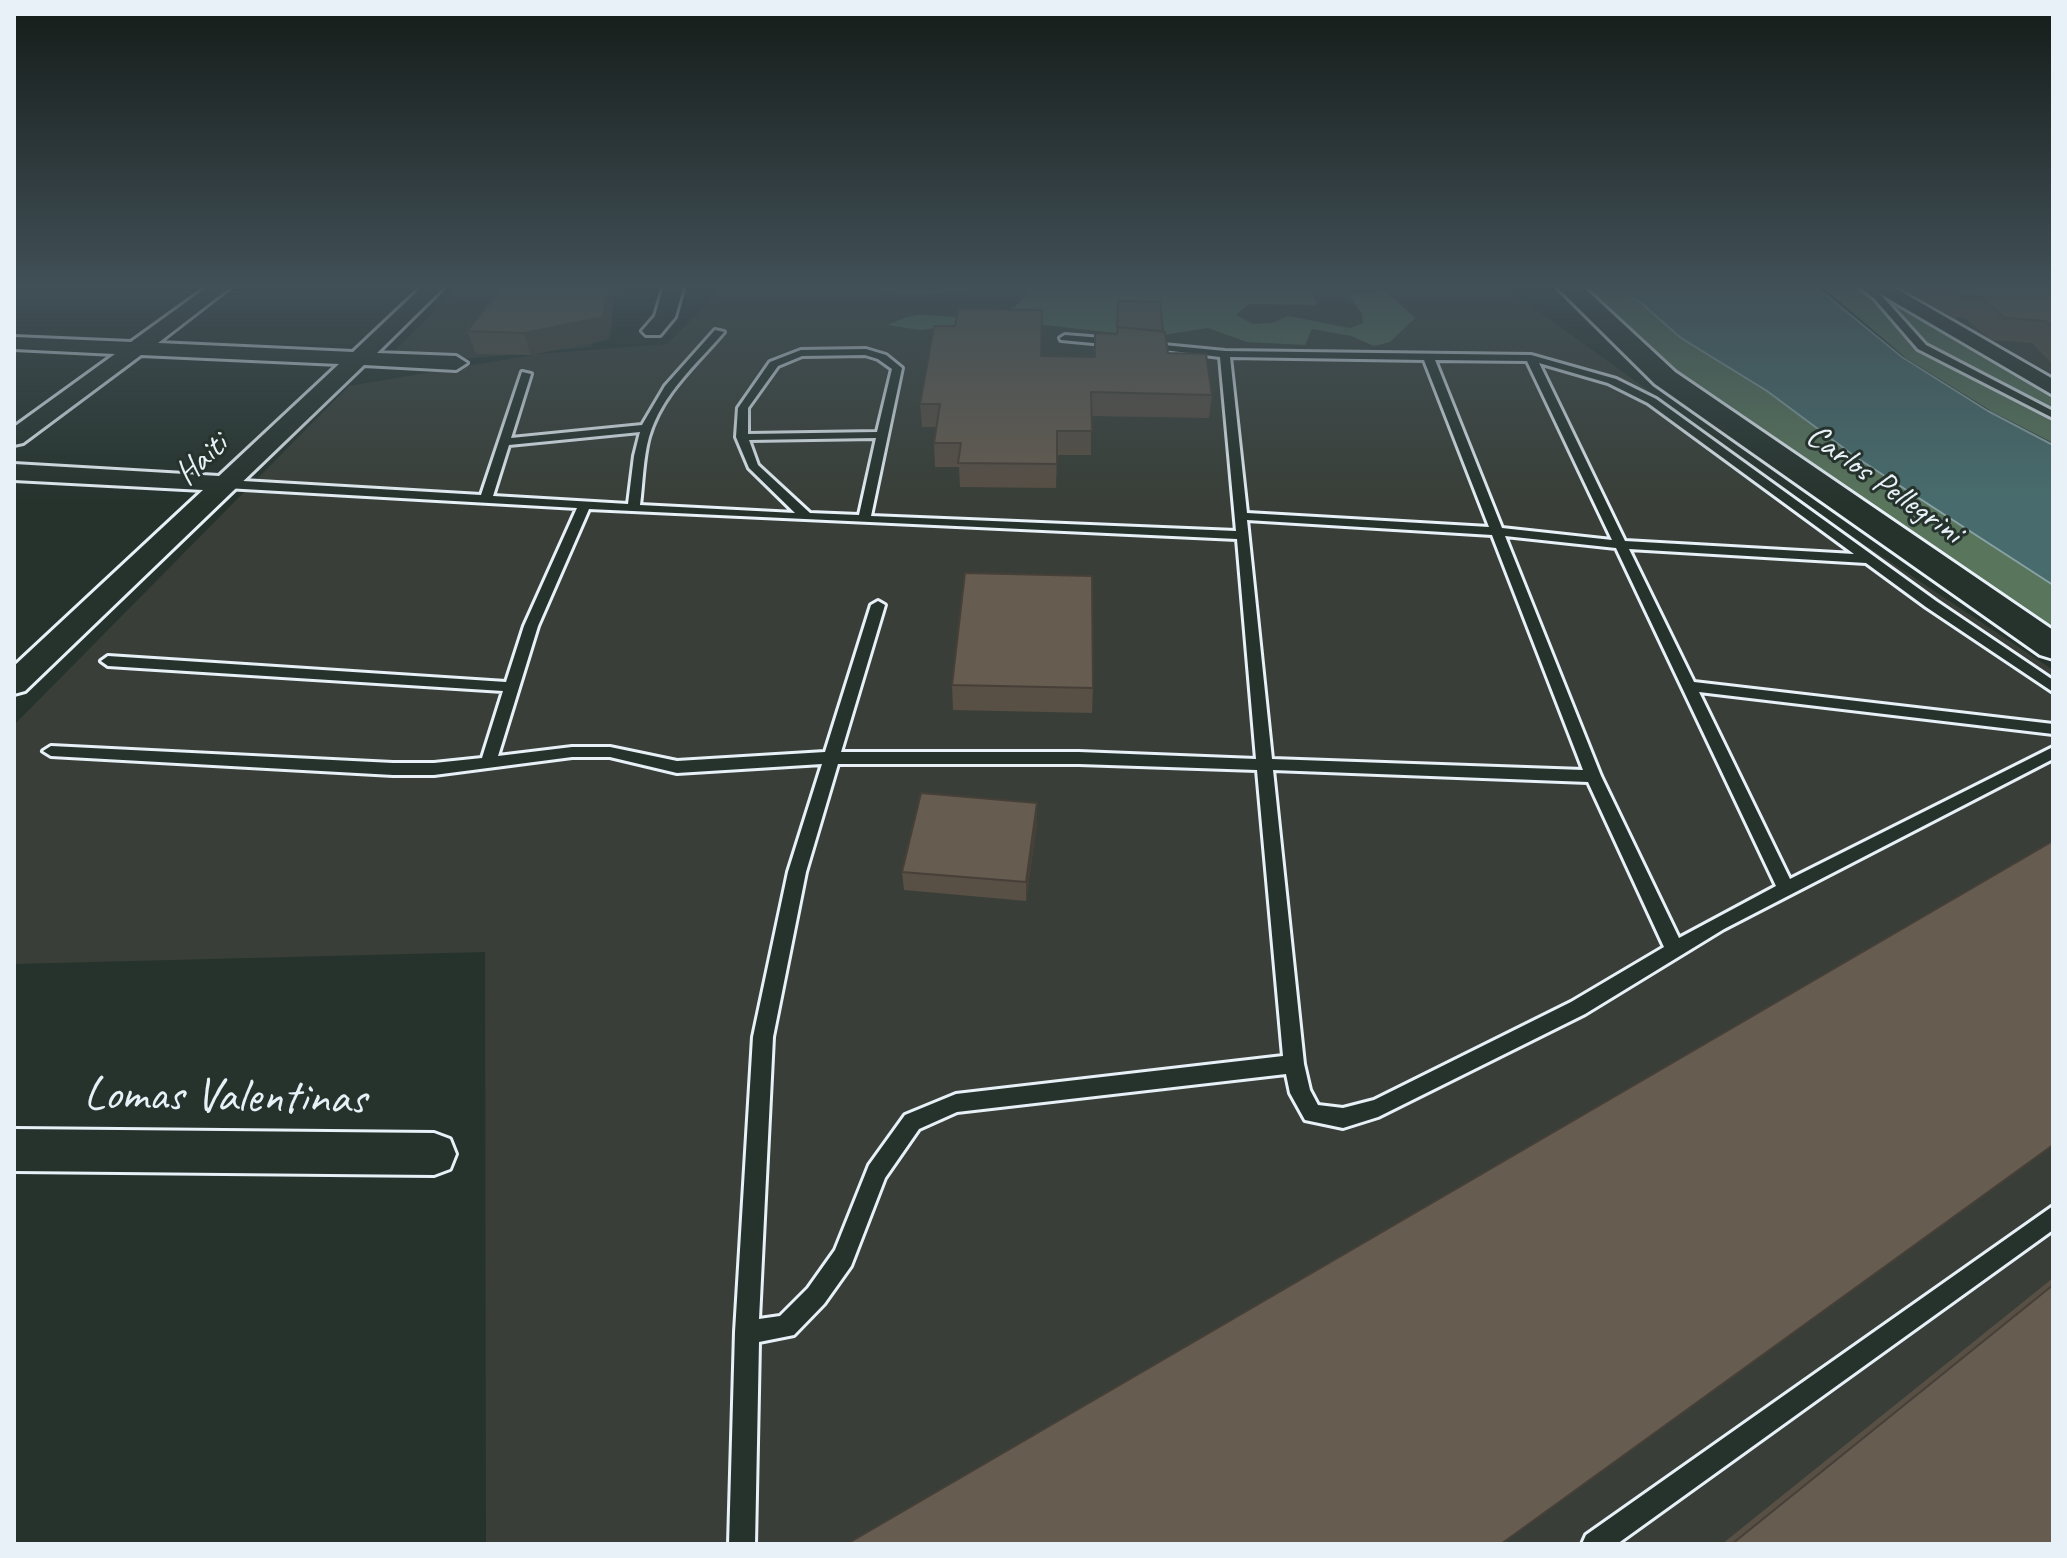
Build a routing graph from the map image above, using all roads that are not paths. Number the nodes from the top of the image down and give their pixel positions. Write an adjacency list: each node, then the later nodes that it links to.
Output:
1 (126, 358): 21 (street)
2 (353, 358): 3 (street)
3 (359, 358): 14 (street); 24 (street, Haiti)
4 (694, 358): 18 (lane)
5 (789, 358): 20 (lane)
6 (883, 358): 19 (lane)
7 (1225, 358): 28 (lane)
8 (1429, 358): 31 (lane)
9 (1516, 358): 10 (lane)
10 (1531, 358): 33 (lane); 34 (lane)
11 (1644, 358): 36 (street, Carlos Pellegrini)
12 (1943, 358): 17 (lane)
13 (2001, 358): 16 (street)
14 (456, 363)
15 (526, 374): 22 (lane)
16 (2053, 388)
17 (2053, 415)
18 (645, 428): 22 (lane); 27 (lane)
19 (882, 435): 20 (lane); 30 (lane)
20 (742, 437): 29 (lane)
21 (14, 438)
22 (504, 442): 25 (lane)
23 (14, 472): 24 (street)
24 (226, 484): 25 (lane); 38 (street, Haiti)
25 (486, 498): 26 (lane)
26 (585, 504): 27 (lane); 40 (lane)
27 (634, 507): 29 (lane)
28 (1241, 516): 31 (lane); 32 (lane)
29 (807, 517): 30 (lane)
30 (864, 519): 32 (lane)
31 (1497, 532): 33 (lane); 48 (lane)
32 (1243, 535): 47 (lane)
33 (1620, 545): 34 (lane); 39 (lane)
34 (1870, 560): 41 (lane)
35 (878, 605): 45 (lane)
36 (2053, 647)
37 (108, 661): 40 (lane)
38 (14, 684)
39 (1688, 686): 42 (lane); 49 (lane)
40 (512, 687): 46 (lane)
41 (2053, 687)
42 (2053, 729)
43 (51, 751): 46 (lane)
44 (2053, 752): 49 (lane)
45 (832, 758): 46 (lane); 47 (lane); 55 (lane)
46 (488, 763)
47 (1265, 764): 48 (lane); 51 (lane)
48 (1593, 776): 50 (lane)
49 (1786, 890): 50 (lane)
50 (1675, 950): 51 (lane)
51 (1294, 1064): 55 (lane)
52 (14, 1150): 53 (street, Lomas Valentinas)
53 (434, 1154)
54 (2053, 1217): 57 (lane)
55 (747, 1332): 56 (lane)
56 (742, 1544)
57 (1595, 1544)

